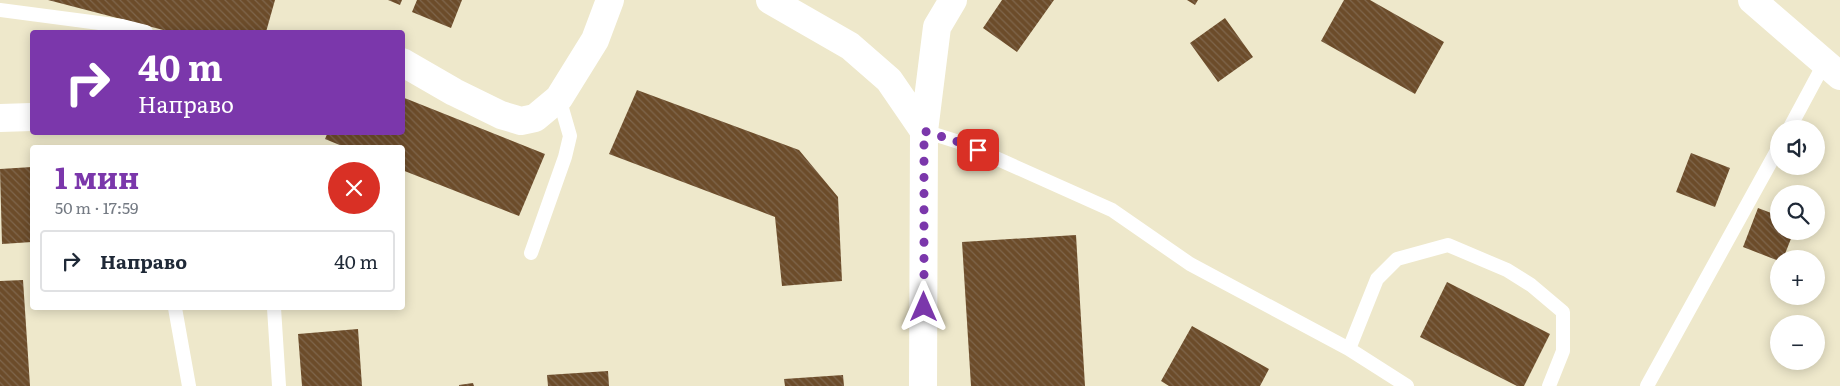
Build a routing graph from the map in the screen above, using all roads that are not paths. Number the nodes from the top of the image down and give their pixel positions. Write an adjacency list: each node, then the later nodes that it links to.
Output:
1 (610, 0): 9 (street)
2 (770, 0): 13 (street)
3 (953, 0): 13 (street)
4 (1752, 0): 8 (street)
5 (0, 10): 6 (lane)
6 (138, 30)
7 (405, 64): 9 (street)
8 (1832, 69): 12 (lane)
9 (559, 98): 15 (lane)
10 (30, 117): 11 (street)
11 (0, 118)
12 (1795, 120)
13 (924, 131): 18 (lane); 21 (street)
14 (1770, 163): 24 (lane)
15 (531, 253)
16 (175, 310): 19 (lane)
17 (274, 310): 20 (lane)
18 (1349, 349): 22 (lane); 23 (lane)
19 (189, 386)
20 (279, 386)
21 (923, 386)
22 (1407, 386)
23 (1549, 386)
24 (1647, 386)

